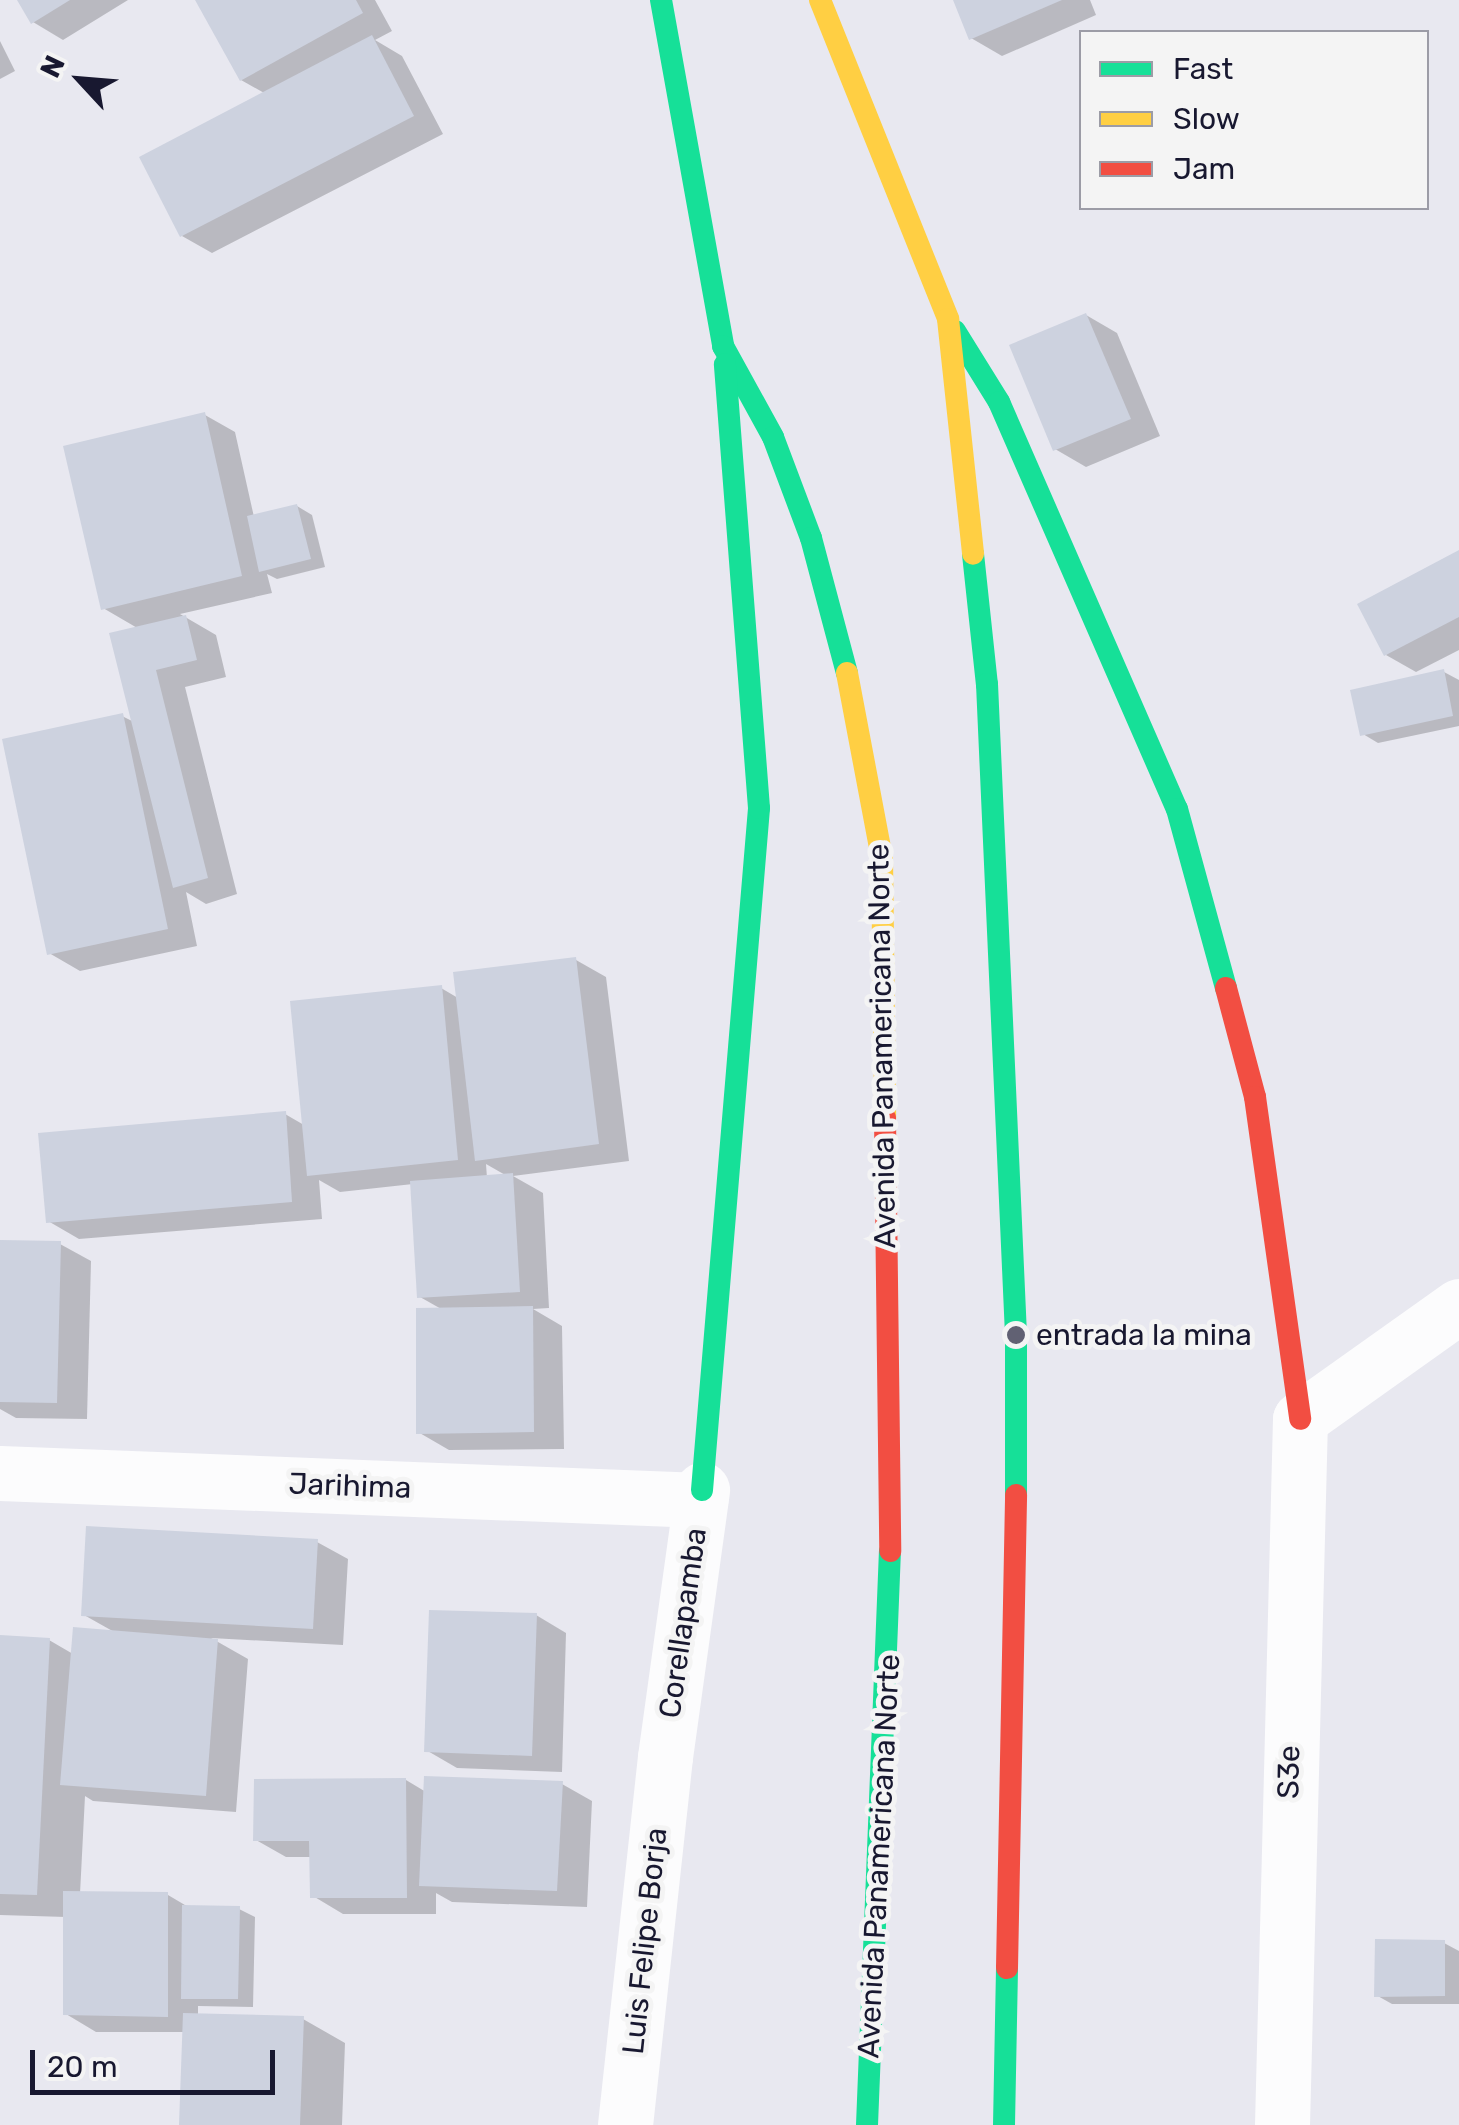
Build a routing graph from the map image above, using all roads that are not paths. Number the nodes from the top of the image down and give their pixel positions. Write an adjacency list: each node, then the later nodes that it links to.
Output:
1 (661, 0): 4 (highway, Avenida Panamericana Norte)
2 (820, 0): 3 (highway)
3 (948, 319): 6 (highway); 12 (highway)
4 (724, 346): 8 (highway); 11 (highway, Avenida Panamericana Norte)
5 (1459, 1306): 6 (street)
6 (1300, 1419): 13 (street, S3e)
7 (0, 1473): 8 (street, Jarihima)
8 (701, 1495): 9 (street, Corellapamba)
9 (665, 1757): 10 (street, Luis Felipe Borja)
10 (625, 2125)
11 (867, 2125)
12 (1004, 2125)
13 (1282, 2125)

